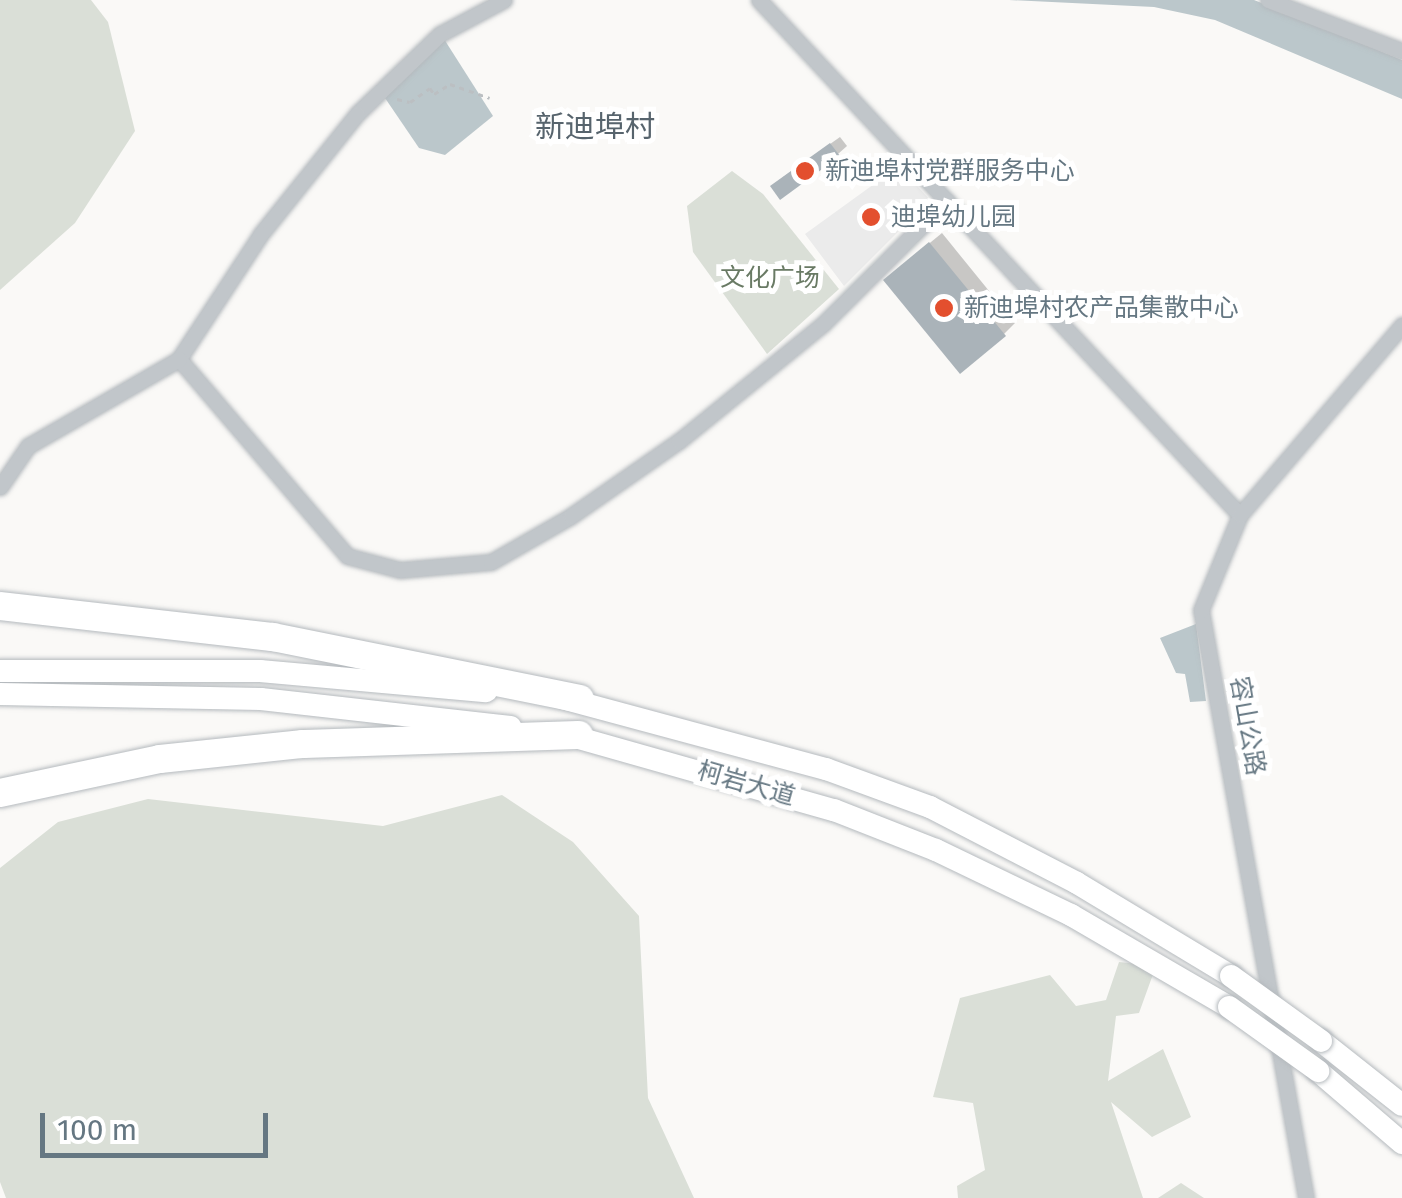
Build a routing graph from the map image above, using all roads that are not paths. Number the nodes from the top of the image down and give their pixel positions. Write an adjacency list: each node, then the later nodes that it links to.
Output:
1 (504, 0): 7 (street)
2 (759, 0): 5 (street)
3 (1268, 0): 4 (street)
4 (1402, 51)
5 (947, 202): 7 (street); 9 (street)
6 (1402, 325): 9 (street, 容山公路)
7 (180, 360): 8 (street)
8 (0, 487)
9 (1240, 515): 18 (street, 容山公路)
10 (0, 606): 13 (highway)
11 (0, 670): 13 (main road, 柯岩大道)
12 (0, 694): 14 (main road, 柯岩大道)
13 (580, 699): 16 (main road, 柯岩大道, bridge)
14 (579, 736): 15 (highway); 17 (main road, 柯岩大道, bridge)
15 (0, 793)
16 (1402, 1105)
17 (1402, 1143)
18 (1306, 1198)

